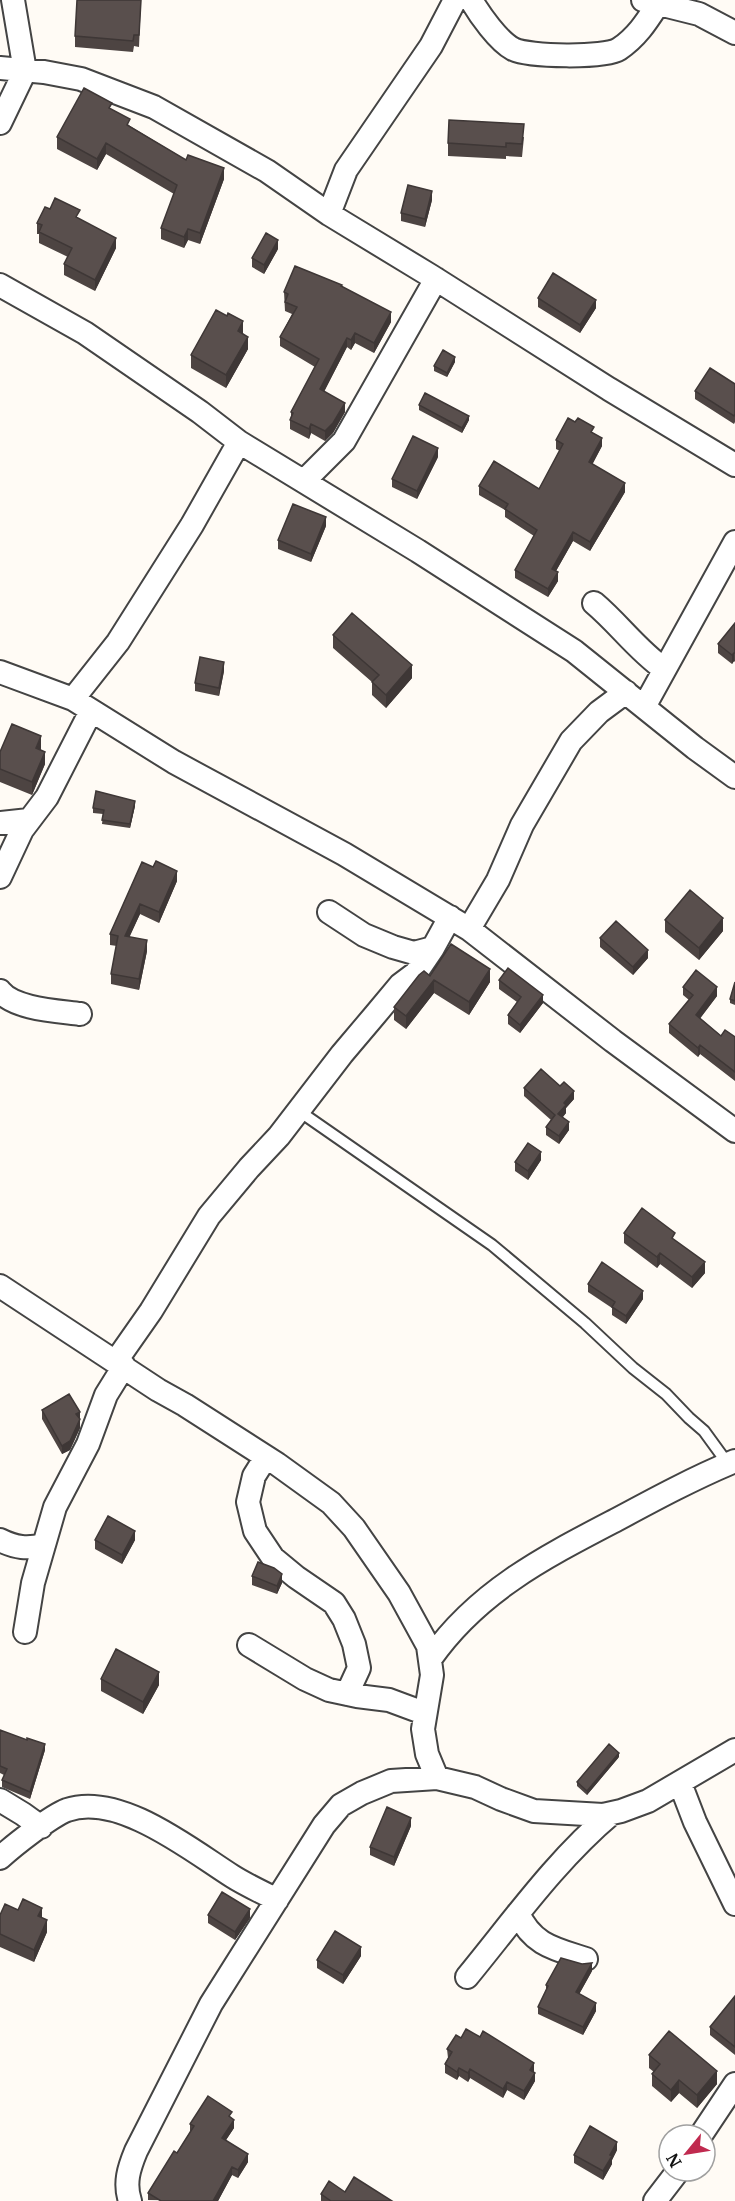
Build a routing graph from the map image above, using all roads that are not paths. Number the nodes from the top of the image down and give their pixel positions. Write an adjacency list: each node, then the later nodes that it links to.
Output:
1 (13, 0): 7 (street)
2 (455, 0): 9 (street)
3 (471, 0): 4 (street)
4 (650, 2): 5 (street)
5 (735, 33)
6 (0, 68): 7 (street)
7 (25, 71): 8 (street); 9 (street)
8 (0, 123)
9 (329, 214): 10 (street)
10 (436, 279): 13 (street); 14 (street)
11 (0, 285): 12 (street)
12 (239, 442): 14 (street); 20 (street)
13 (735, 465)
14 (304, 481): 19 (street)
15 (735, 542): 17 (street)
16 (594, 603): 17 (street)
17 (664, 669): 21 (street)
18 (0, 672): 20 (street)
19 (626, 693): 21 (street); 27 (street)
20 (82, 705): 23 (street); 27 (street)
21 (644, 707): 22 (street)
22 (735, 777)
23 (29, 820): 24 (street); 25 (street)
24 (0, 823)
25 (0, 877)
26 (329, 912): 28 (street)
27 (459, 923): 28 (street); 32 (street)
28 (433, 948): 31 (street)
29 (0, 991): 30 (street)
30 (80, 1014)
31 (299, 1111): 34 (street); 36 (lane)
32 (735, 1131)
33 (0, 1286): 34 (street)
34 (120, 1364): 35 (street); 38 (street)
35 (266, 1457): 41 (street); 42 (street)
36 (733, 1463): 41 (street)
37 (0, 1540): 38 (street)
38 (44, 1545): 39 (street)
39 (25, 1632)
40 (249, 1645): 42 (street)
41 (431, 1658): 43 (street)
42 (347, 1694): 43 (street)
43 (424, 1713): 45 (street)
44 (735, 1750): 46 (street)
45 (437, 1778): 48 (street); 51 (street)
46 (680, 1783): 48 (street); 52 (street)
47 (0, 1800): 49 (street)
48 (612, 1813): 53 (street)
49 (41, 1827): 50 (street); 51 (street)
50 (0, 1858)
51 (277, 1900): 59 (street)
52 (735, 1904)
53 (518, 1913): 54 (street); 55 (street)
54 (586, 1959)
55 (467, 1977)
56 (735, 2084): 57 (street)
57 (709, 2123)
58 (669, 2183): 60 (street)
59 (130, 2201)
60 (655, 2201)

